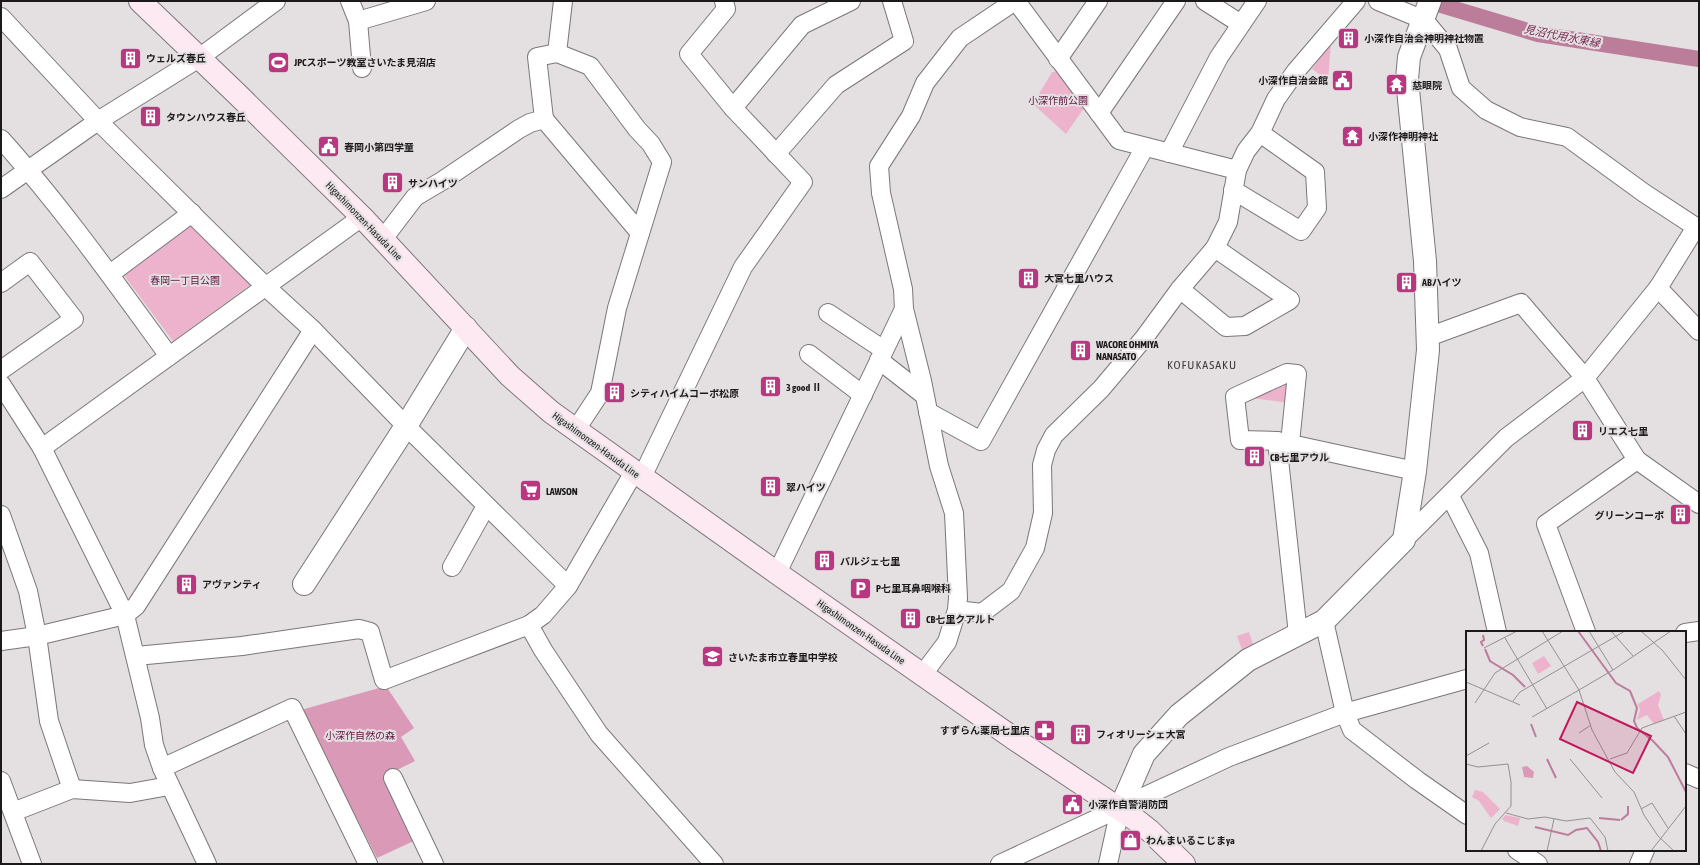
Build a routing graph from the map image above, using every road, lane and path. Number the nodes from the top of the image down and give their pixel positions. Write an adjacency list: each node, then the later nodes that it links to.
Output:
1 (140, 1): 21 (main road, Higashimonzen-Hasuda Line)
2 (276, 1): 21 (street)
3 (350, 1): 18 (street)
4 (426, 1): 18 (street)
5 (563, 1): 20 (street)
6 (724, 1): 24 (street)
7 (851, 1): 24 (street)
8 (892, 1): 31 (street)
9 (1016, 1): 22 (street); 48 (street)
10 (1098, 1): 22 (street)
11 (1176, 1): 25 (street)
12 (1205, 1): 19 (street)
13 (1257, 1): 19 (street)
14 (1356, 1): 28 (street)
15 (1378, 1): 16 (street)
16 (1427, 12): 39 (street); 53 (street)
17 (1, 17): 27 (street)
18 (358, 21): 23 (street)
19 (1241, 24): 32 (street)
20 (557, 53): 26 (street); 40 (street)
21 (199, 58): 27 (street); 38 (main road, Higashimonzen-Hasuda Line)
22 (1058, 59): 25 (street)
23 (362, 68)
24 (733, 108): 31 (street)
25 (1099, 113): 30 (street)
26 (544, 120): 40 (street); 41 (street)
27 (98, 121): 33 (street); 37 (street)
28 (1260, 134): 34 (street); 36 (street)
29 (1, 139): 33 (street)
30 (1145, 147): 32 (street); 61 (street)
31 (776, 154): 67 (street)
32 (1169, 154): 34 (street)
33 (29, 170): 35 (street); 43 (street)
34 (1237, 170): 36 (street)
35 (1, 189)
36 (1234, 190): 42 (street)
37 (192, 214): 43 (street); 45 (street)
38 (362, 217): 41 (main road, Higashimonzen-Hasuda Line); 45 (street)
39 (1698, 228): 46 (street)
40 (640, 233): 63 (street)
41 (383, 239): 50 (main road, Higashimonzen-Hasuda Line)
42 (1216, 248): 47 (street); 47 (street)
43 (110, 274): 56 (street)
44 (1, 283): 57 (street)
45 (266, 287): 51 (street); 56 (street)
46 (1658, 288): 52 (street); 58 (street)
47 (1180, 289): 77 (street)
48 (904, 309): 55 (street); 61 (street)
49 (828, 313): 55 (street)
50 (466, 328): 62 (street); 63 (main road, Higashimonzen-Hasuda Line)
51 (313, 330): 62 (street); 78 (street)
52 (1699, 331)
53 (1428, 337): 58 (street); 66 (street)
54 (809, 354): 60 (street)
55 (882, 355): 60 (street); 61 (street)
56 (169, 356): 64 (street)
57 (1, 370)
58 (1585, 378): 65 (street); 68 (street)
59 (3, 390): 64 (street)
60 (862, 395): 74 (street)
61 (926, 403): 77 (street)
62 (406, 426): 70 (street); 75 (street)
63 (575, 431): 67 (main road, Higashimonzen-Hasuda Line)
64 (42, 448): 78 (street)
65 (1637, 460): 69 (street); 82 (street)
66 (1415, 471): 72 (street); 85 (street)
67 (638, 474): 74 (main road, Higashimonzen-Hasuda Line); 76 (street)
68 (1450, 496): 72 (street); 81 (street)
69 (1699, 504)
70 (486, 506): 73 (street); 76 (street)
71 (1, 514): 86 (street)
72 (1404, 540): 79 (street)
73 (452, 567)
74 (776, 573): 89 (main road, Higashimonzen-Hasuda Line)
75 (304, 584)
76 (568, 586): 80 (street)
77 (957, 610): 89 (street)
78 (125, 614): 86 (street); 88 (street)
79 (1324, 620): 85 (street); 91 (street)
80 (529, 625): 88 (street); 108 (street)
81 (1497, 631)
82 (1586, 631)
83 (1699, 631): 84 (street)
84 (1686, 633)
85 (1298, 634): 99 (street)
86 (37, 636): 87 (street); 98 (street)
87 (1, 641)
88 (136, 656): 92 (street)
89 (923, 674): 99 (main road, Higashimonzen-Hasuda Line)
90 (1466, 680): 91 (street)
91 (1345, 714): 99 (street); 101 (street)
92 (162, 768): 97 (street); 106 (street)
93 (1686, 773): 95 (street)
94 (393, 778): 107 (street)
95 (1699, 779)
96 (1, 781): 100 (street)
97 (169, 786): 98 (street); 105 (street)
98 (72, 789): 100 (street)
99 (1120, 809): 109 (street); 110 (street); 111 (main road, Higashimonzen-Hasuda Line)
100 (13, 812): 104 (street)
101 (1466, 814)
102 (1518, 851): 112 (street)
103 (1645, 851): 113 (street)
104 (32, 864)
105 (207, 864)
106 (368, 864)
107 (434, 864)
108 (714, 864)
109 (1000, 864)
110 (1108, 864)
111 (1184, 864)
112 (1538, 864)
113 (1639, 864)

